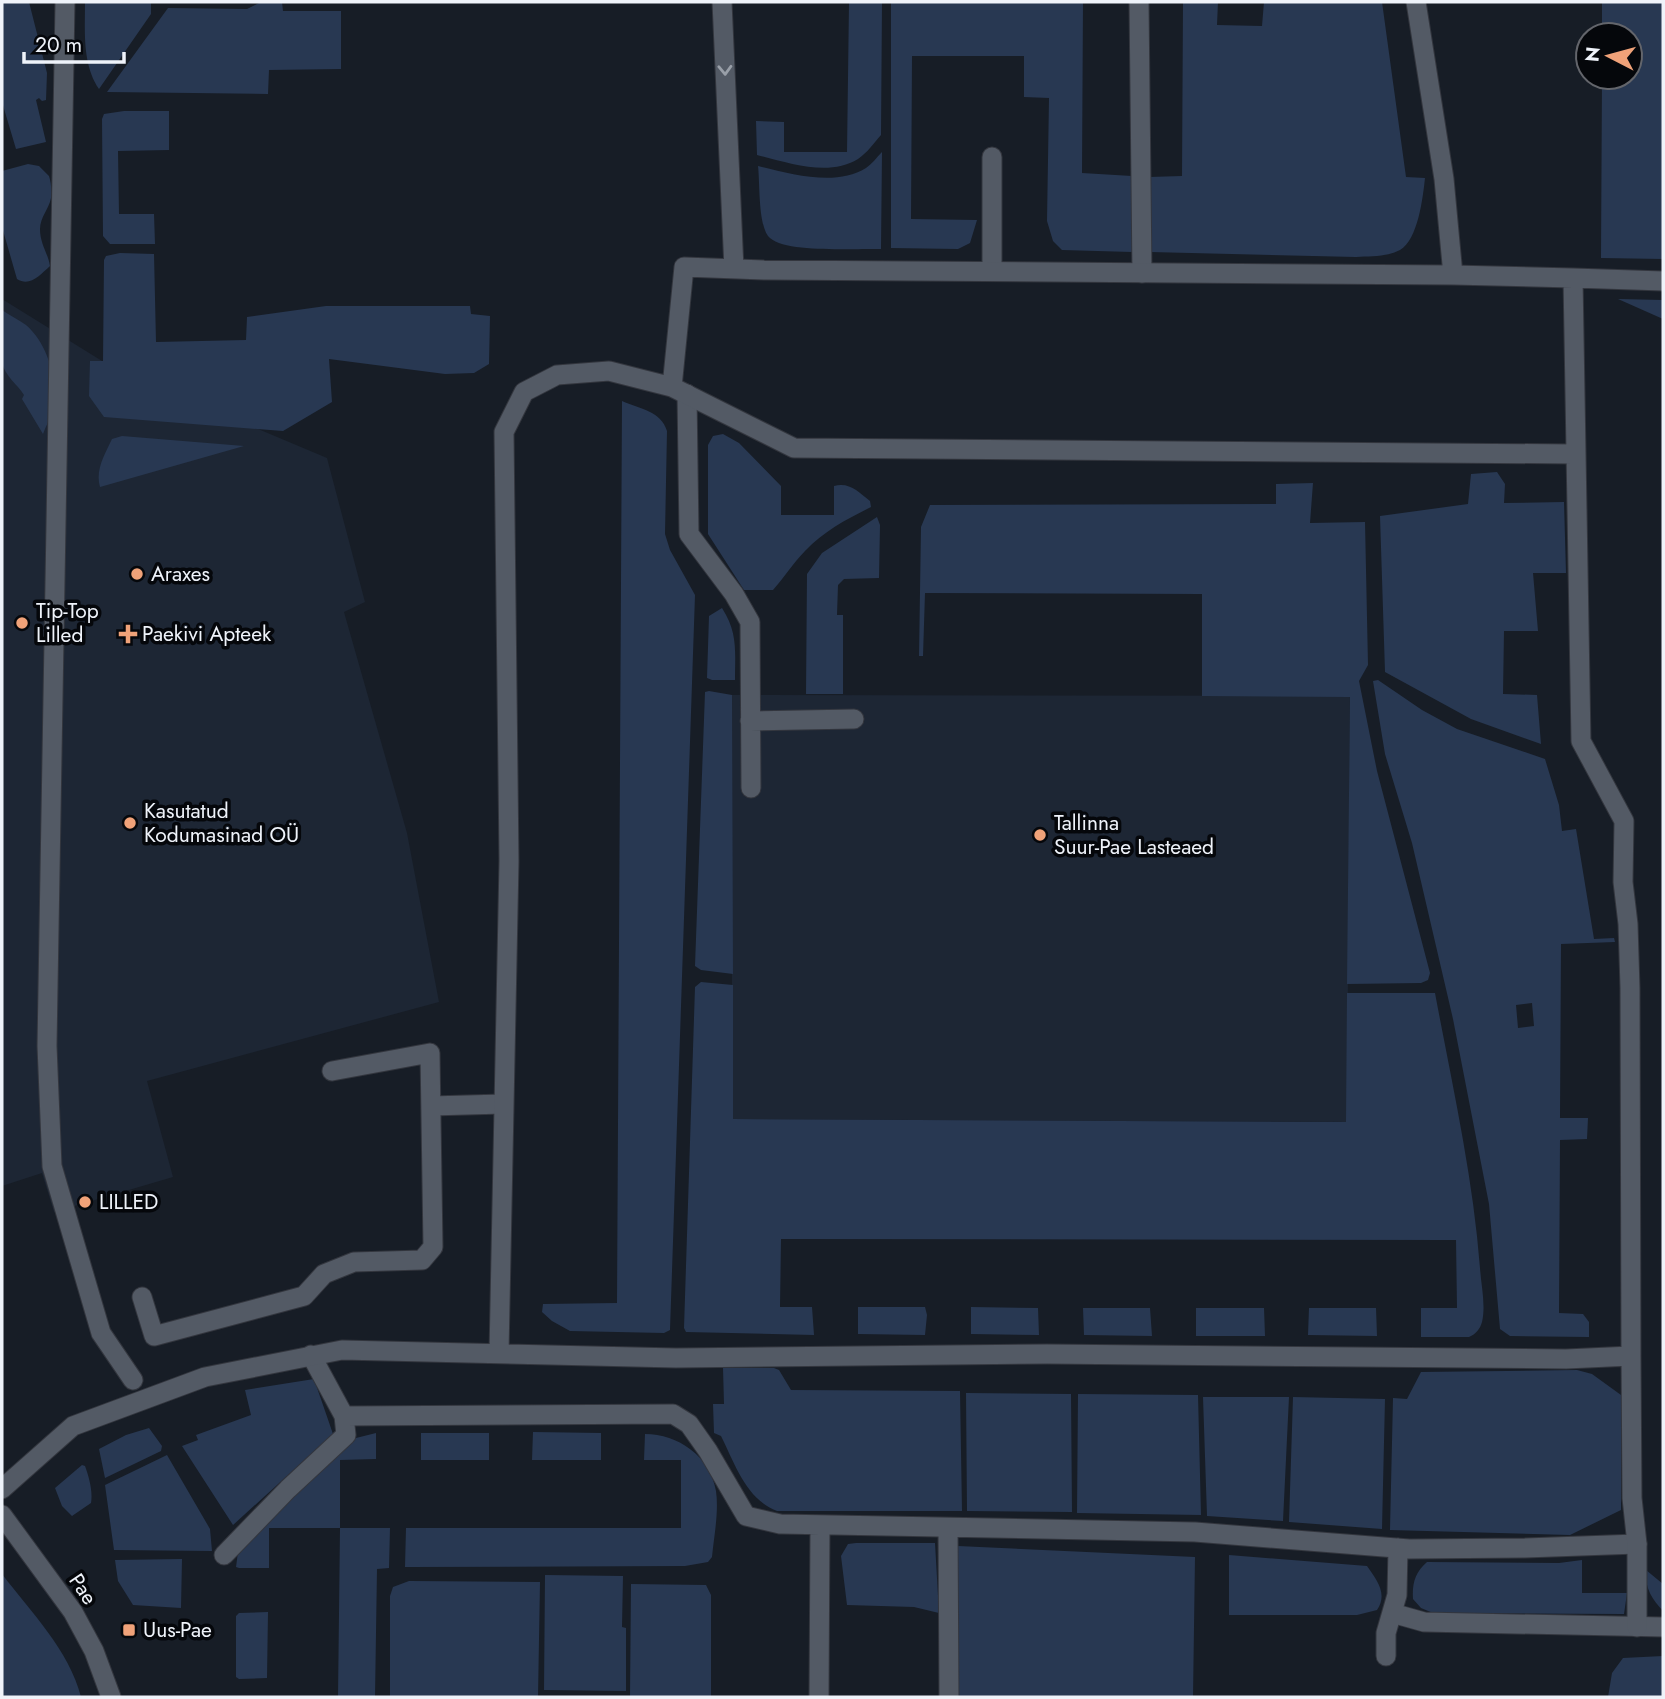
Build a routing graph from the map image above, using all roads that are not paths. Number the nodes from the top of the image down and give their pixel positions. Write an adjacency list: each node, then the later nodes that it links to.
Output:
1 (65, 2): 24 (street)
2 (722, 2): 6 (street, one-way to 6)
3 (1139, 2): 8 (street)
4 (1416, 2): 9 (street)
5 (992, 157): 7 (street)
6 (734, 269): 7 (street); 12 (street)
7 (992, 271): 8 (street)
8 (1142, 273): 9 (street)
9 (1453, 275): 10 (street)
10 (1573, 278): 11 (street); 13 (street)
11 (1663, 281)
12 (679, 391): 13 (street); 15 (street); 18 (street)
13 (1574, 454): 23 (street)
14 (854, 719): 15 (street)
15 (750, 721): 16 (street)
16 (751, 788)
17 (331, 1071): 19 (street)
18 (503, 1104): 19 (street); 21 (street)
19 (431, 1106): 20 (street)
20 (142, 1297)
21 (499, 1353): 22 (street); 23 (street)
22 (311, 1355): 25 (street); 26 (street)
23 (1631, 1356): 30 (street)
24 (133, 1380)
25 (344, 1416): 28 (street); 32 (street)
26 (2, 1489)
27 (2, 1515): 37 (street, Pae)
28 (820, 1526): 29 (street); 38 (street)
29 (948, 1528): 31 (street); 39 (street)
30 (1637, 1544): 31 (street); 34 (street)
31 (1398, 1548): 33 (street)
32 (224, 1555)
33 (1392, 1614): 34 (street); 36 (street)
34 (1637, 1627): 35 (street)
35 (1663, 1627)
36 (1386, 1656)
37 (111, 1697)
38 (819, 1697)
39 (949, 1697)

